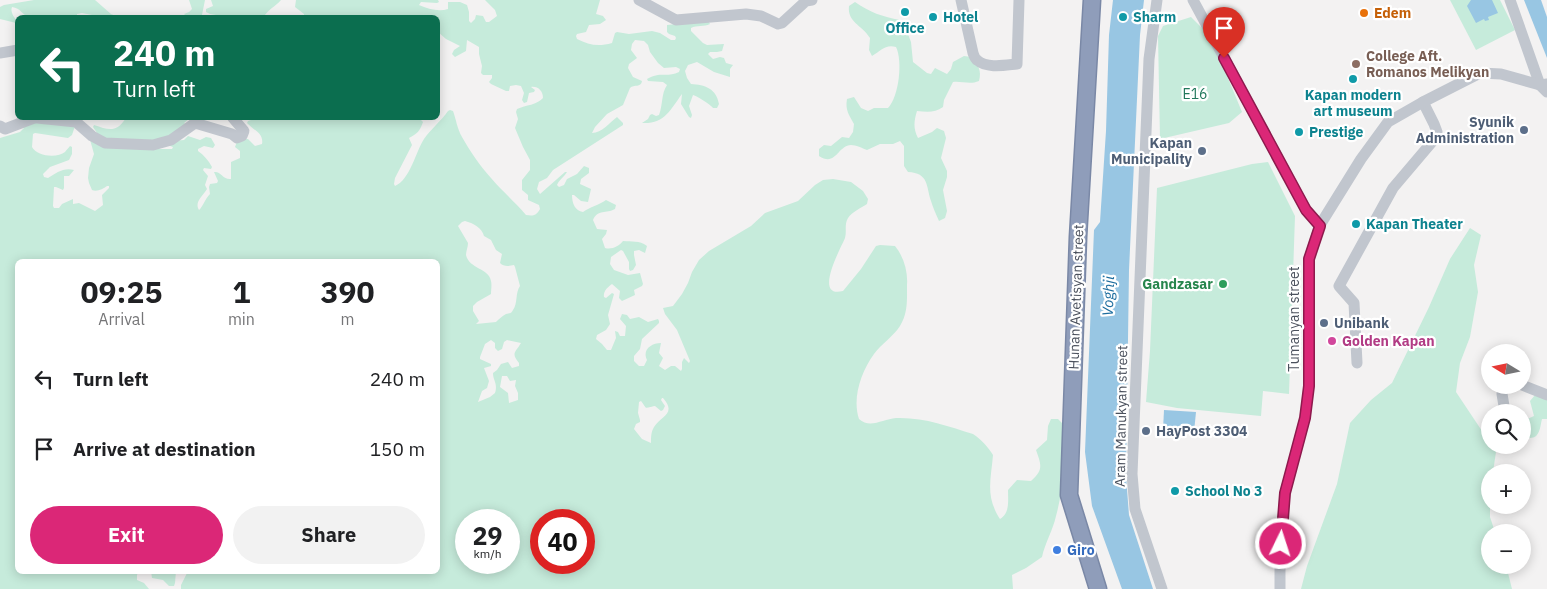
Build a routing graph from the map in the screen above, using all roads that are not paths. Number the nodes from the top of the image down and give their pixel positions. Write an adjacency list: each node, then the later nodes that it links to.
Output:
1 (639, 0): 2 (street)
2 (812, 0)
3 (962, 0): 4 (street)
4 (1019, 0)
5 (1092, 0): 21 (highway, Hunan Avetisyan street)
6 (1157, 0): 22 (street, Aram Manukyan street)
7 (1193, 0): 17 (street)
8 (1510, 0): 11 (street)
9 (15, 50): 10 (street)
10 (0, 53)
11 (1545, 87): 12 (street, Tumanyan street)
12 (1422, 102): 17 (street, Tumanyan street); 18 (street)
13 (29, 120): 16 (street)
14 (56, 120): 15 (street)
15 (235, 120)
16 (0, 126)
17 (1320, 226): 23 (street, Tumanyan street)
18 (1358, 363)
19 (1531, 389): 20 (street)
20 (1547, 395)
21 (1098, 589)
22 (1162, 589)
23 (1280, 589)

